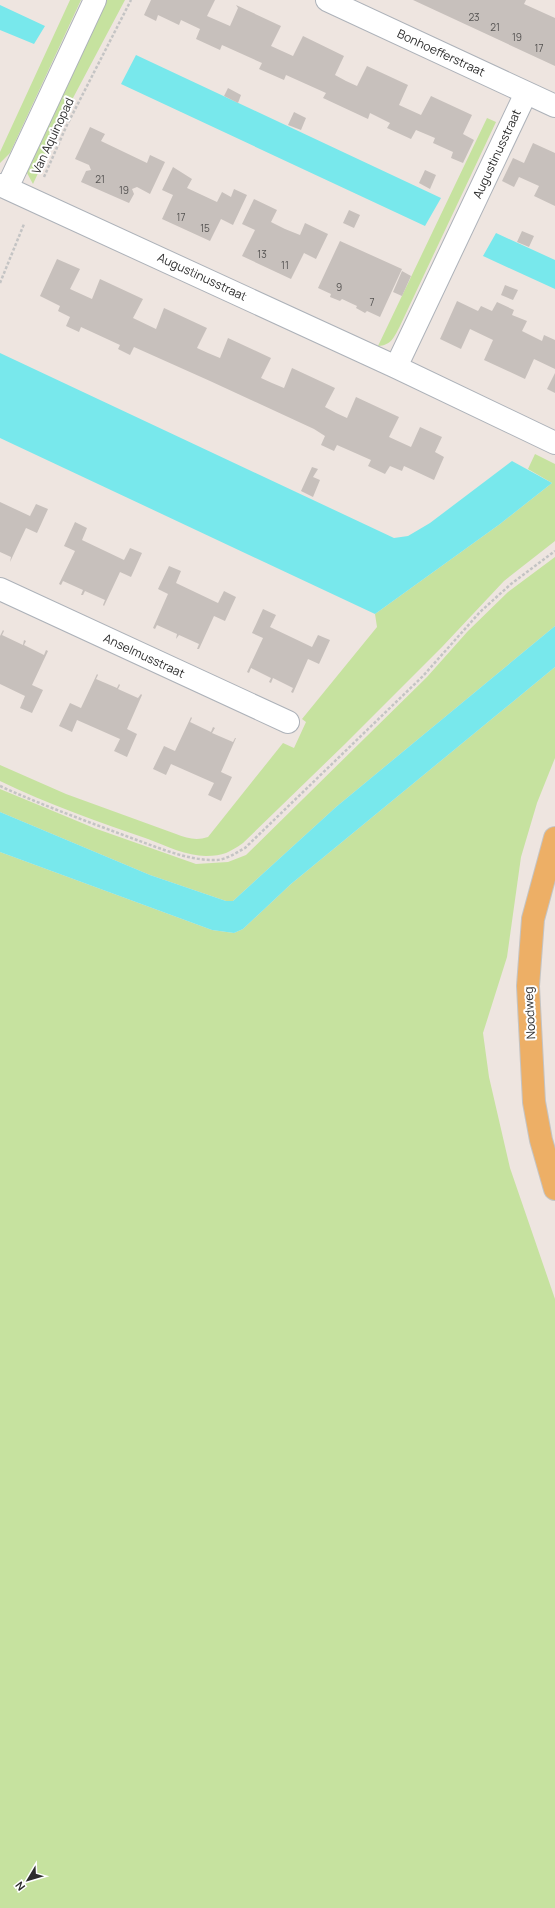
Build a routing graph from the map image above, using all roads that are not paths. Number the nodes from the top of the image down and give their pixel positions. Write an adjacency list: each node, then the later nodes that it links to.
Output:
1 (95, 0): 5 (street, Augustinusstraat)
2 (327, 0): 3 (street, Bonhoefferstraat)
3 (526, 93): 4 (street, Bonhoefferstraat); 6 (street, Augustinusstraat)
4 (555, 106)
5 (3, 187): 6 (street, Augustinusstraat)
6 (396, 367): 7 (street, Augustinusstraat)
7 (555, 443)
8 (0, 589): 9 (street, Anselmusstraat)
9 (288, 722)
10 (555, 838): 11 (main road, Noodweg)
11 (555, 1189)

